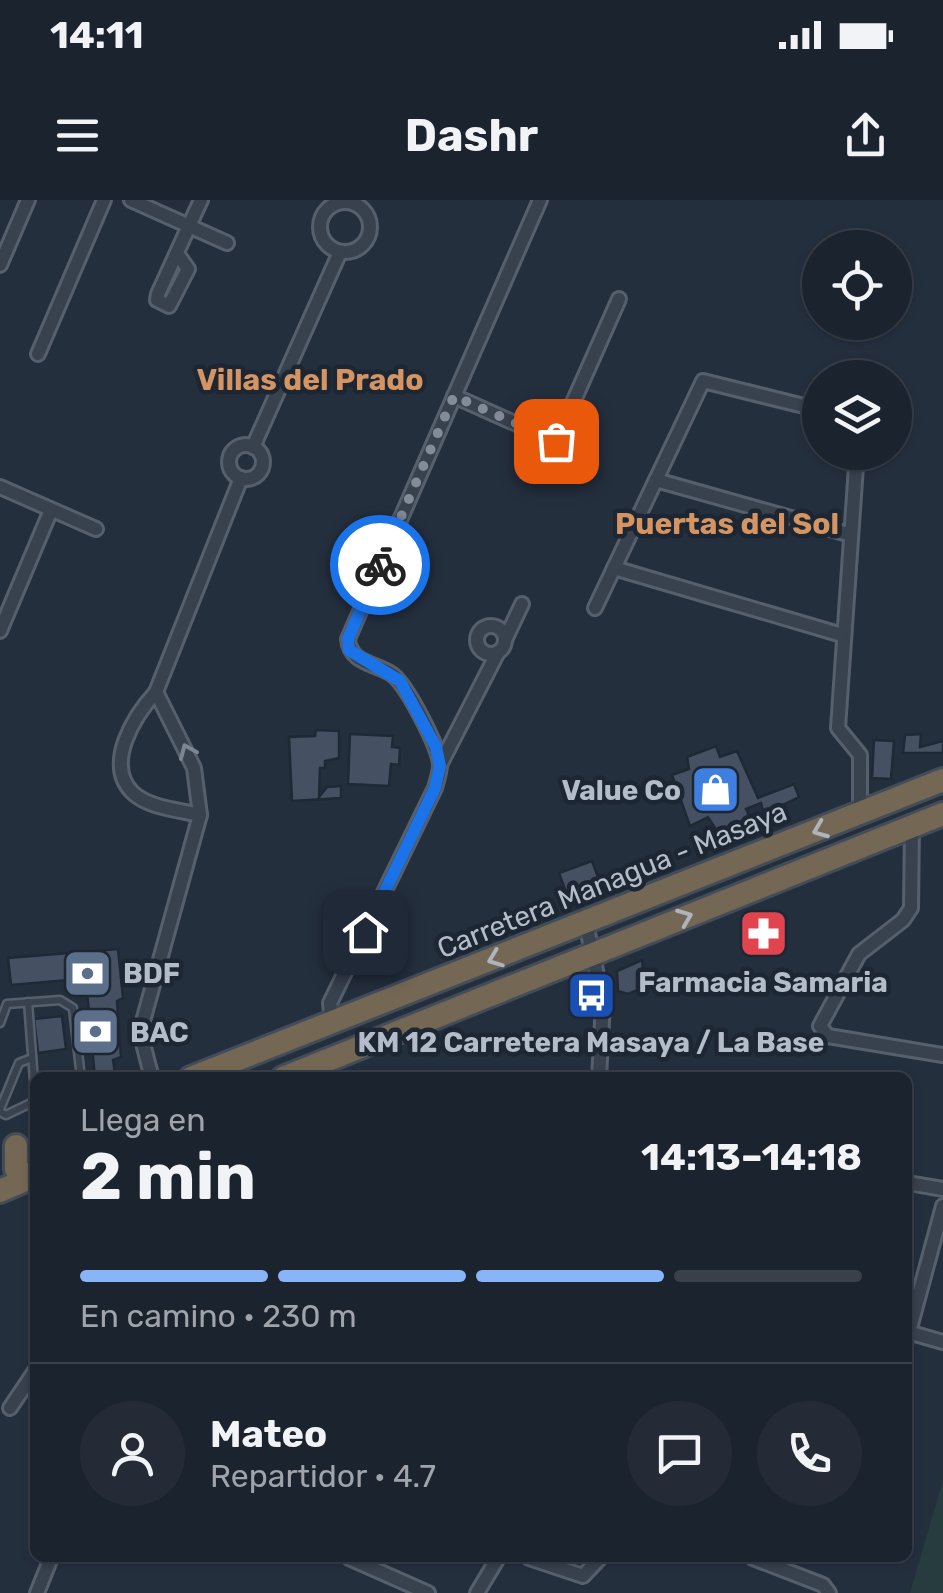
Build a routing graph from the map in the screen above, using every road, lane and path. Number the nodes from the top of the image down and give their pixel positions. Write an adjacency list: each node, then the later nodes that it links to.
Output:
1 (28, 200): 10 (street)
2 (104, 200): 12 (street)
3 (131, 200): 6 (street)
4 (201, 200): 6 (street)
5 (540, 200): 13 (street)
6 (189, 226): 7 (street); 9 (street)
7 (227, 243)
8 (340, 252): 16 (street)
9 (178, 255)
10 (0, 265)
11 (619, 299): 15 (street)
12 (38, 354)
13 (454, 396): 15 (street); 31 (street)
14 (802, 406): 20 (street)
15 (556, 441): 17 (street)
16 (253, 446): 19 (street); 19 (street)
17 (579, 452)
18 (855, 470): 24 (street)
19 (241, 478): 30 (street)
20 (656, 480): 24 (street); 25 (street)
21 (0, 487): 22 (street)
22 (51, 510): 23 (street); 28 (street)
23 (96, 530)
24 (848, 534): 29 (street)
25 (614, 568): 27 (street); 29 (street)
26 (522, 604): 31 (street)
27 (595, 608)
28 (0, 631)
29 (842, 636): 35 (street)
30 (156, 692): 36 (street, one-way to 30); 36 (street)
31 (440, 766): 42 (street)
32 (943, 780): 33 (highway, Carretera Managua - Masaya)
33 (918, 790): 34 (highway, Carretera Managua - Masaya); 37 (highway)
34 (893, 800): 35 (highway, Carretera Managua - Masaya); 38 (highway)
35 (860, 814): 39 (highway, Carretera Managua - Masaya, one-way to 39)
36 (200, 815): 48 (street)
37 (940, 816): 38 (highway)
38 (906, 829): 40 (highway, one-way to 38); 44 (street)
39 (586, 924): 40 (street); 42 (highway, Carretera Managua - Masaya, one-way to 42)
40 (595, 954): 50 (highway); 51 (street)
41 (28, 1002): 43 (lane); 45 (lane); 47 (lane)
42 (332, 1021): 49 (highway, Carretera Managua - Masaya)
43 (0, 1022)
44 (943, 1055)
45 (32, 1058): 46 (lane); 53 (lane)
46 (33, 1072)
47 (80, 1072)
48 (150, 1072)
49 (206, 1072)
50 (298, 1072)
51 (599, 1072)
52 (30, 1097): 53 (lane)
53 (0, 1111)
54 (17, 1145): 55 (highway)
55 (30, 1176)
56 (30, 1178): 59 (highway)
57 (912, 1184): 58 (street)
58 (943, 1188)
59 (0, 1190)
60 (943, 1206): 61 (street)
61 (912, 1318)
62 (912, 1333): 63 (street)
63 (943, 1342)
64 (30, 1378): 65 (street)
65 (10, 1408)
66 (49, 1562): 72 (street)
67 (359, 1562): 73 (street)
68 (496, 1562): 74 (street)
69 (542, 1562): 70 (street)
70 (596, 1562)
71 (763, 1562): 75 (street)
72 (37, 1593)
73 (428, 1593)
74 (477, 1593)
75 (828, 1593)

